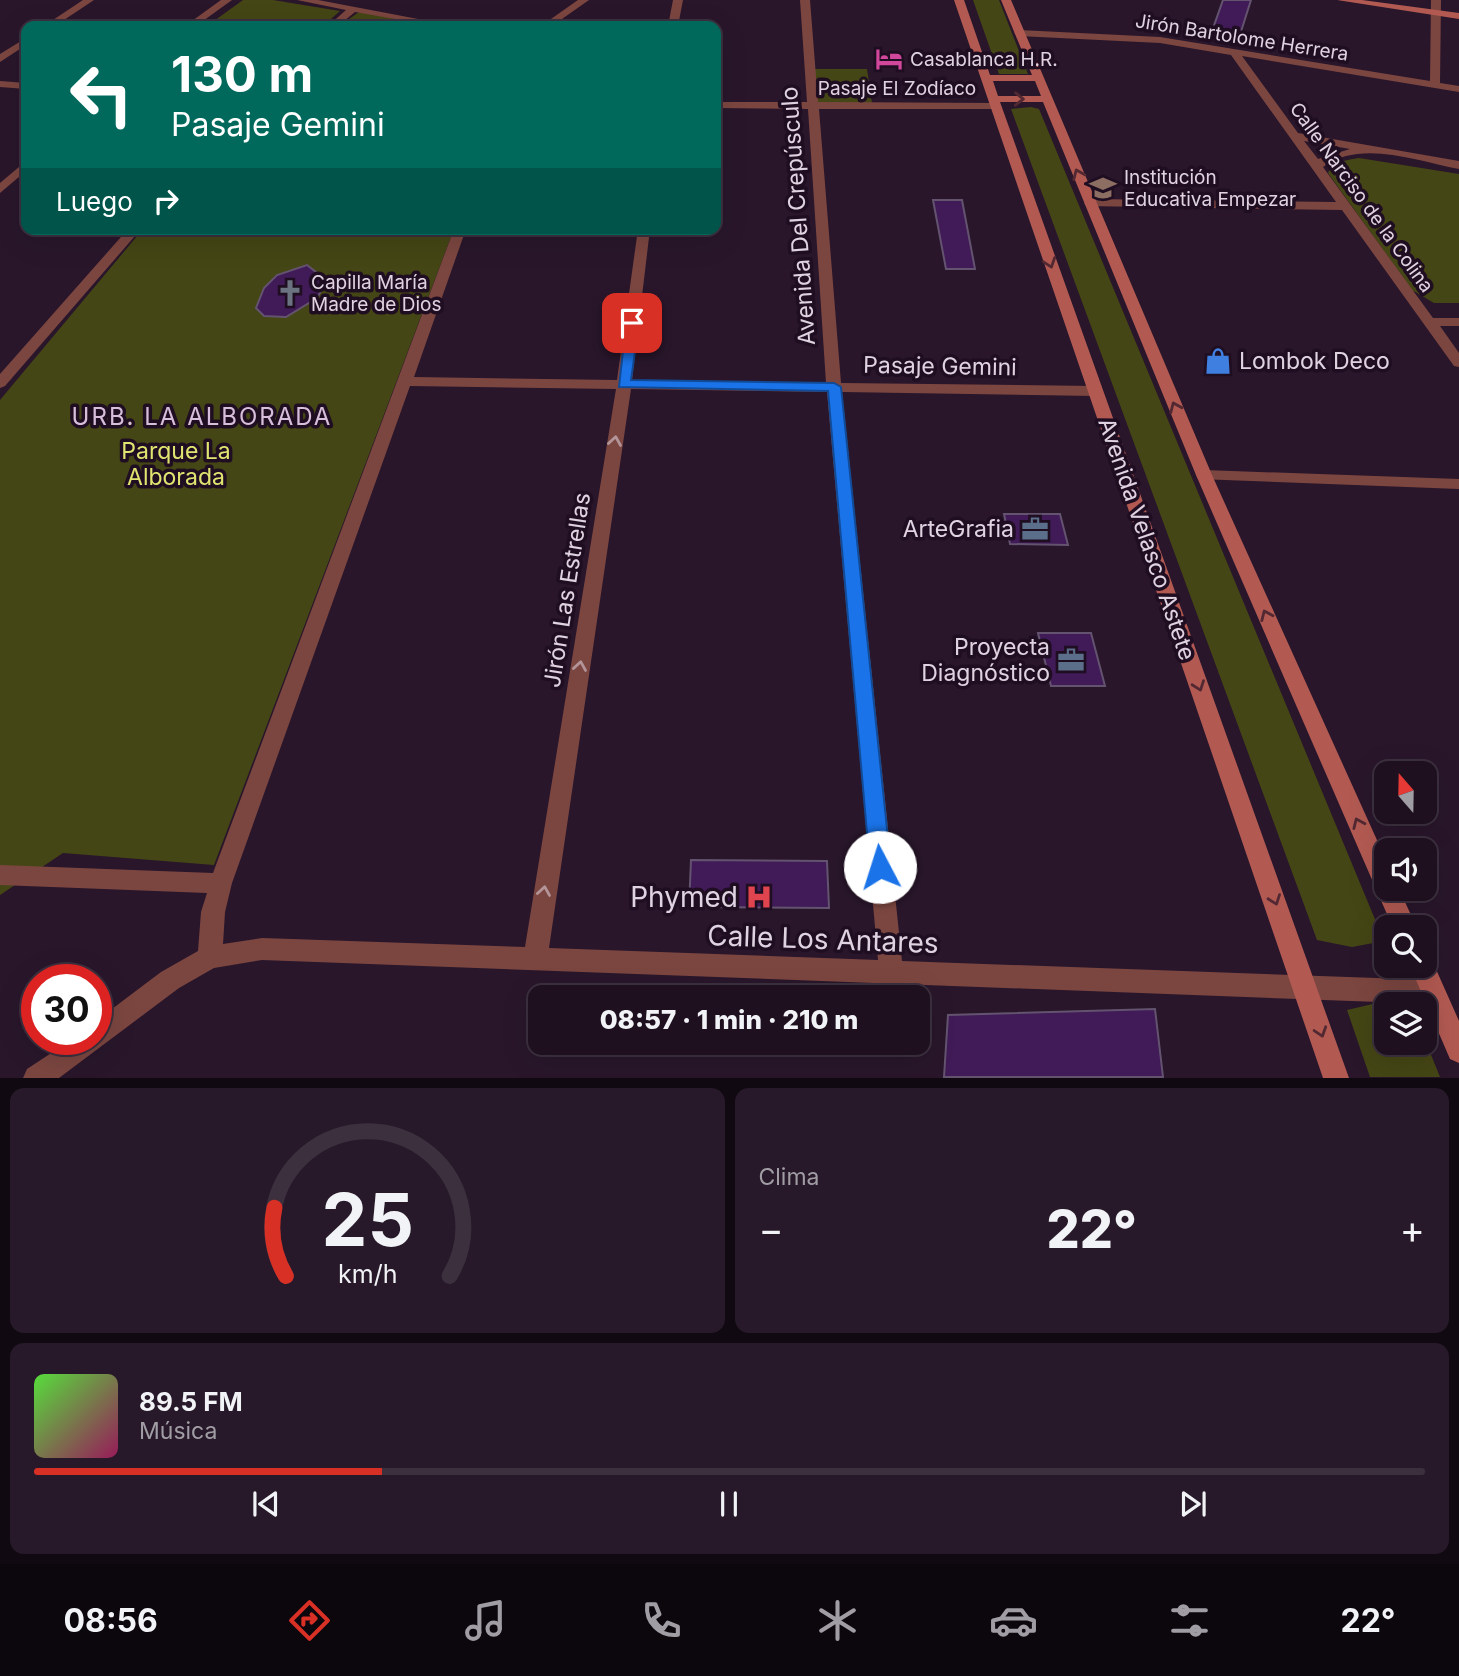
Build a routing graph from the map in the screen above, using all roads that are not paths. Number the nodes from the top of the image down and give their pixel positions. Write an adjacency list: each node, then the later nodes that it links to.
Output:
1 (89, 0): 15 (street)
2 (228, 0): 16 (street)
3 (302, 0): 13 (street)
4 (584, 0): 19 (street)
5 (678, 0): 20 (street)
6 (805, 0): 34 (street, Avenida Del Crepúsculo)
7 (959, 0): 25 (main road, Avenida Velasco Astete)
8 (1006, 0): 21 (main road)
9 (1342, 0): 11 (main road)
10 (1419, 0): 11 (main road)
11 (1436, 5): 12 (main road); 14 (main road); 28 (street)
12 (1459, 5)
13 (353, 9): 17 (street); 18 (street)
14 (1459, 16)
15 (57, 21)
16 (197, 21)
17 (339, 21)
18 (421, 21)
19 (553, 21)
20 (674, 21)
21 (1019, 33): 23 (street, Jirón Bartolome Herrera); 26 (main road)
22 (21, 44): 24 (street)
23 (1234, 52): 28 (street, Jirón Bartolome Herrera); 35 (street, Calle Narciso de la Colina)
24 (0, 59)
25 (985, 78): 26 (main road); 32 (main road, Avenida Velasco Astete)
26 (1037, 78): 31 (main road)
27 (0, 84): 29 (street)
28 (1435, 85): 30 (street, Jirón Bartolome Herrera)
29 (21, 86)
30 (1459, 89)
31 (1046, 99): 32 (main road, one-way to 31); 41 (main road, one-way to 31)
32 (994, 102): 34 (street, Pasaje El Zodíaco); 53 (main road, Avenida Velasco Astete, one-way to 53)
33 (721, 105): 34 (street, Pasaje El Zodíaco)
34 (813, 105): 52 (street, Avenida Del Crepúsculo)
35 (1295, 136): 36 (street); 38 (street, Calle Narciso de la Colina)
36 (1369, 149): 37 (street); 38 (street)
37 (1459, 165)
38 (1315, 167): 42 (street, Calle Narciso de la Colina)
39 (21, 170): 40 (street)
40 (0, 189)
41 (1090, 203): 42 (street); 54 (main road, one-way to 41)
42 (1344, 206): 46 (street, Calle Narciso de la Colina)
43 (130, 235): 49 (street)
44 (458, 235): 50 (street)
45 (643, 235): 51 (street, Jirón Las Estrellas)
46 (1428, 322): 47 (street); 48 (street, Calle Narciso de la Colina)
47 (1459, 322)
48 (1459, 363)
49 (2, 380)
50 (405, 381): 51 (street, Pasaje Gemini); 58 (street)
51 (624, 384): 52 (street, Pasaje Gemini); 60 (street, Jirón Las Estrellas, one-way to 51)
52 (834, 387): 53 (street, Pasaje Gemini); 61 (street, Avenida Del Crepúsculo)
53 (1095, 391): 63 (main road, Avenida Velasco Astete, one-way to 63)
54 (1204, 475): 55 (street); 56 (main road, one-way to 54)
55 (1459, 484)
56 (1374, 858)
57 (0, 875): 58 (street)
58 (221, 883): 59 (street)
59 (211, 957): 60 (street, Calle Los Antares); 66 (street)
60 (535, 959): 61 (street, Calle Los Antares)
61 (891, 972): 63 (street, Calle Los Antares)
62 (1427, 978): 64 (main road)
63 (1306, 987): 64 (street, Calle Los Antares); 70 (main road, Avenida Velasco Astete, one-way to 70)
64 (1433, 992)
65 (1437, 1001): 67 (main road)
66 (112, 1024)
67 (1459, 1051)
68 (73, 1055): 69 (street)
69 (50, 1074)
70 (1336, 1077)

